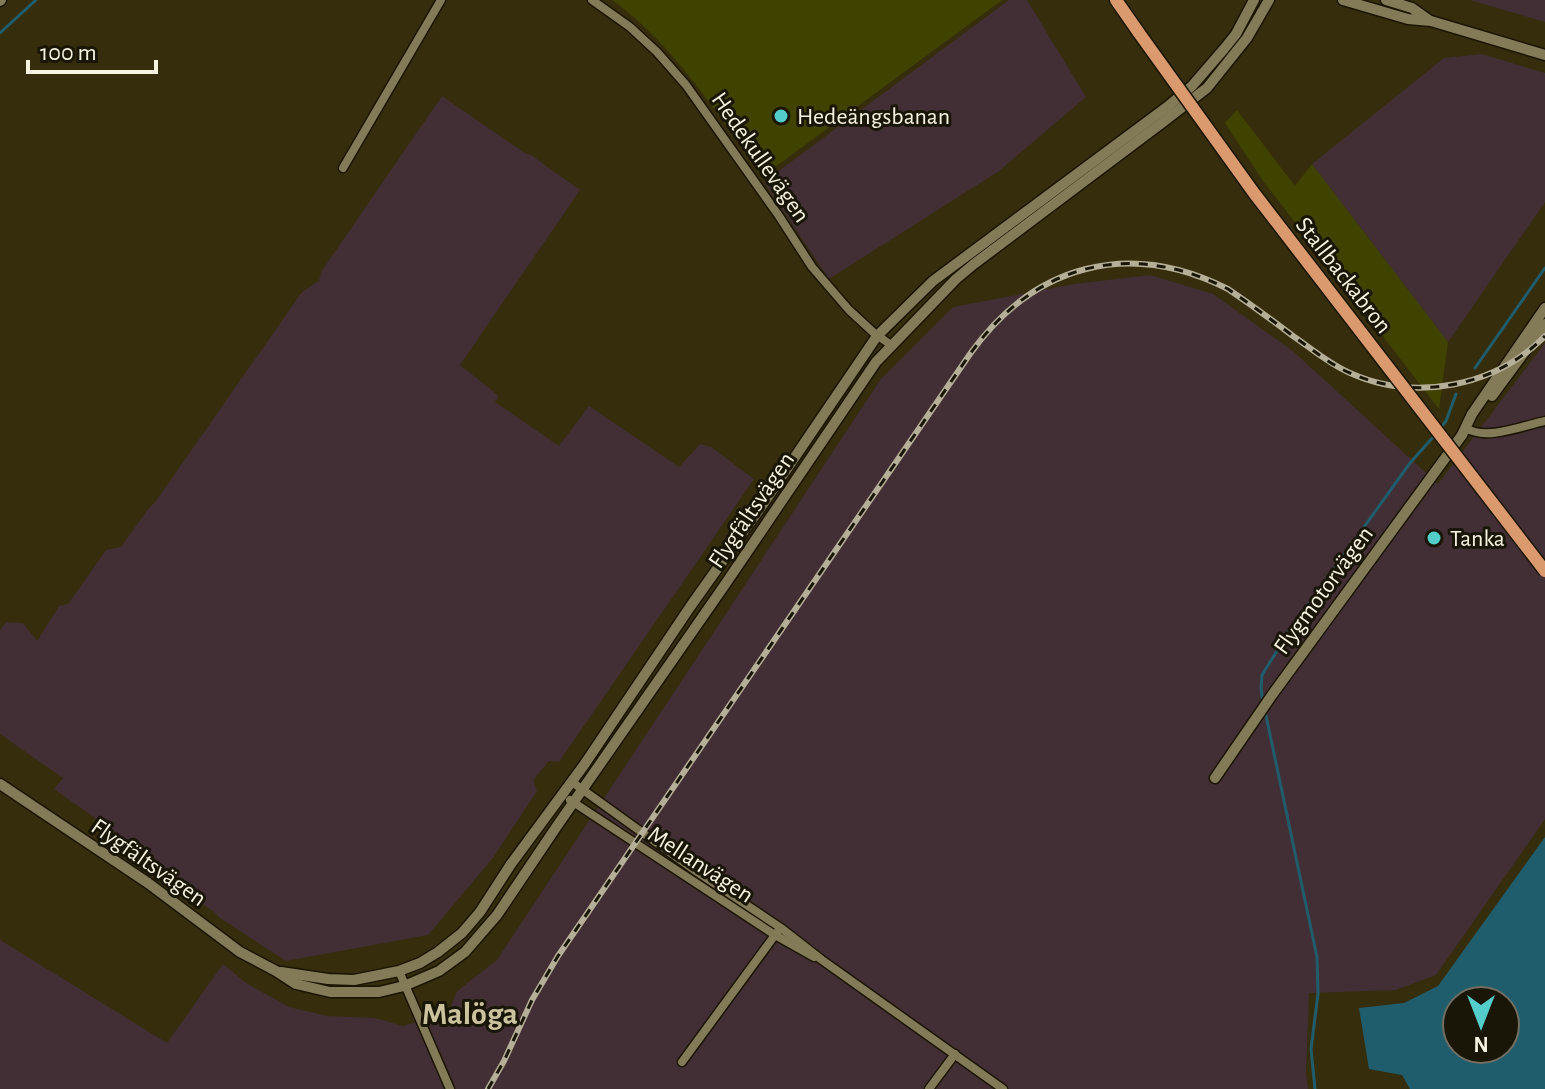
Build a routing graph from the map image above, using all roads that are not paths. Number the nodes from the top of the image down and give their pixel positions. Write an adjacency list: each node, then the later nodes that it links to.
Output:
1 (441, 0): 10 (street)
2 (592, 0): 13 (street, Hedekullevägen)
3 (1116, 0): 17 (highway, Stallbackabron, bridge)
4 (1254, 0): 13 (street, Flygfältsvägen)
5 (1269, 0): 14 (street, Flygfältsvägen)
6 (1343, 0): 8 (street)
7 (1386, 0): 8 (street)
8 (1431, 21): 9 (street)
9 (1545, 55)
10 (343, 168)
11 (1545, 308): 16 (street, Flygmotorvägen)
12 (1545, 324): 16 (street, Flygmotorvägen)
13 (877, 336): 14 (street, Hedekullevägen); 19 (street, Flygfältsvägen)
14 (891, 345): 21 (street, Flygfältsvägen)
15 (1545, 421): 16 (street)
16 (1466, 428): 18 (street, Flygmotorvägen)
17 (1545, 571)
18 (1215, 778)
19 (572, 782): 21 (street, Mellanvägen); 22 (street, Flygfältsvägen)
20 (0, 784): 25 (street, Flygfältsvägen)
21 (583, 791): 23 (street, Flygfältsvägen); 24 (street, Mellanvägen)
22 (562, 794): 23 (street, Mellanvägen); 26 (street, Flygfältsvägen)
23 (573, 803): 24 (street, Mellanvägen); 27 (street, Flygfältsvägen)
24 (778, 932): 28 (street, Mellanvägen); 29 (street)
25 (276, 971): 26 (street, Flygfältsvägen); 27 (street, Flygfältsvägen)
26 (399, 971): 27 (street)
27 (404, 986): 30 (street)
28 (955, 1054): 31 (street); 32 (street, Mellanvägen)
29 (682, 1062)
30 (450, 1089)
31 (929, 1089)
32 (1003, 1089)

